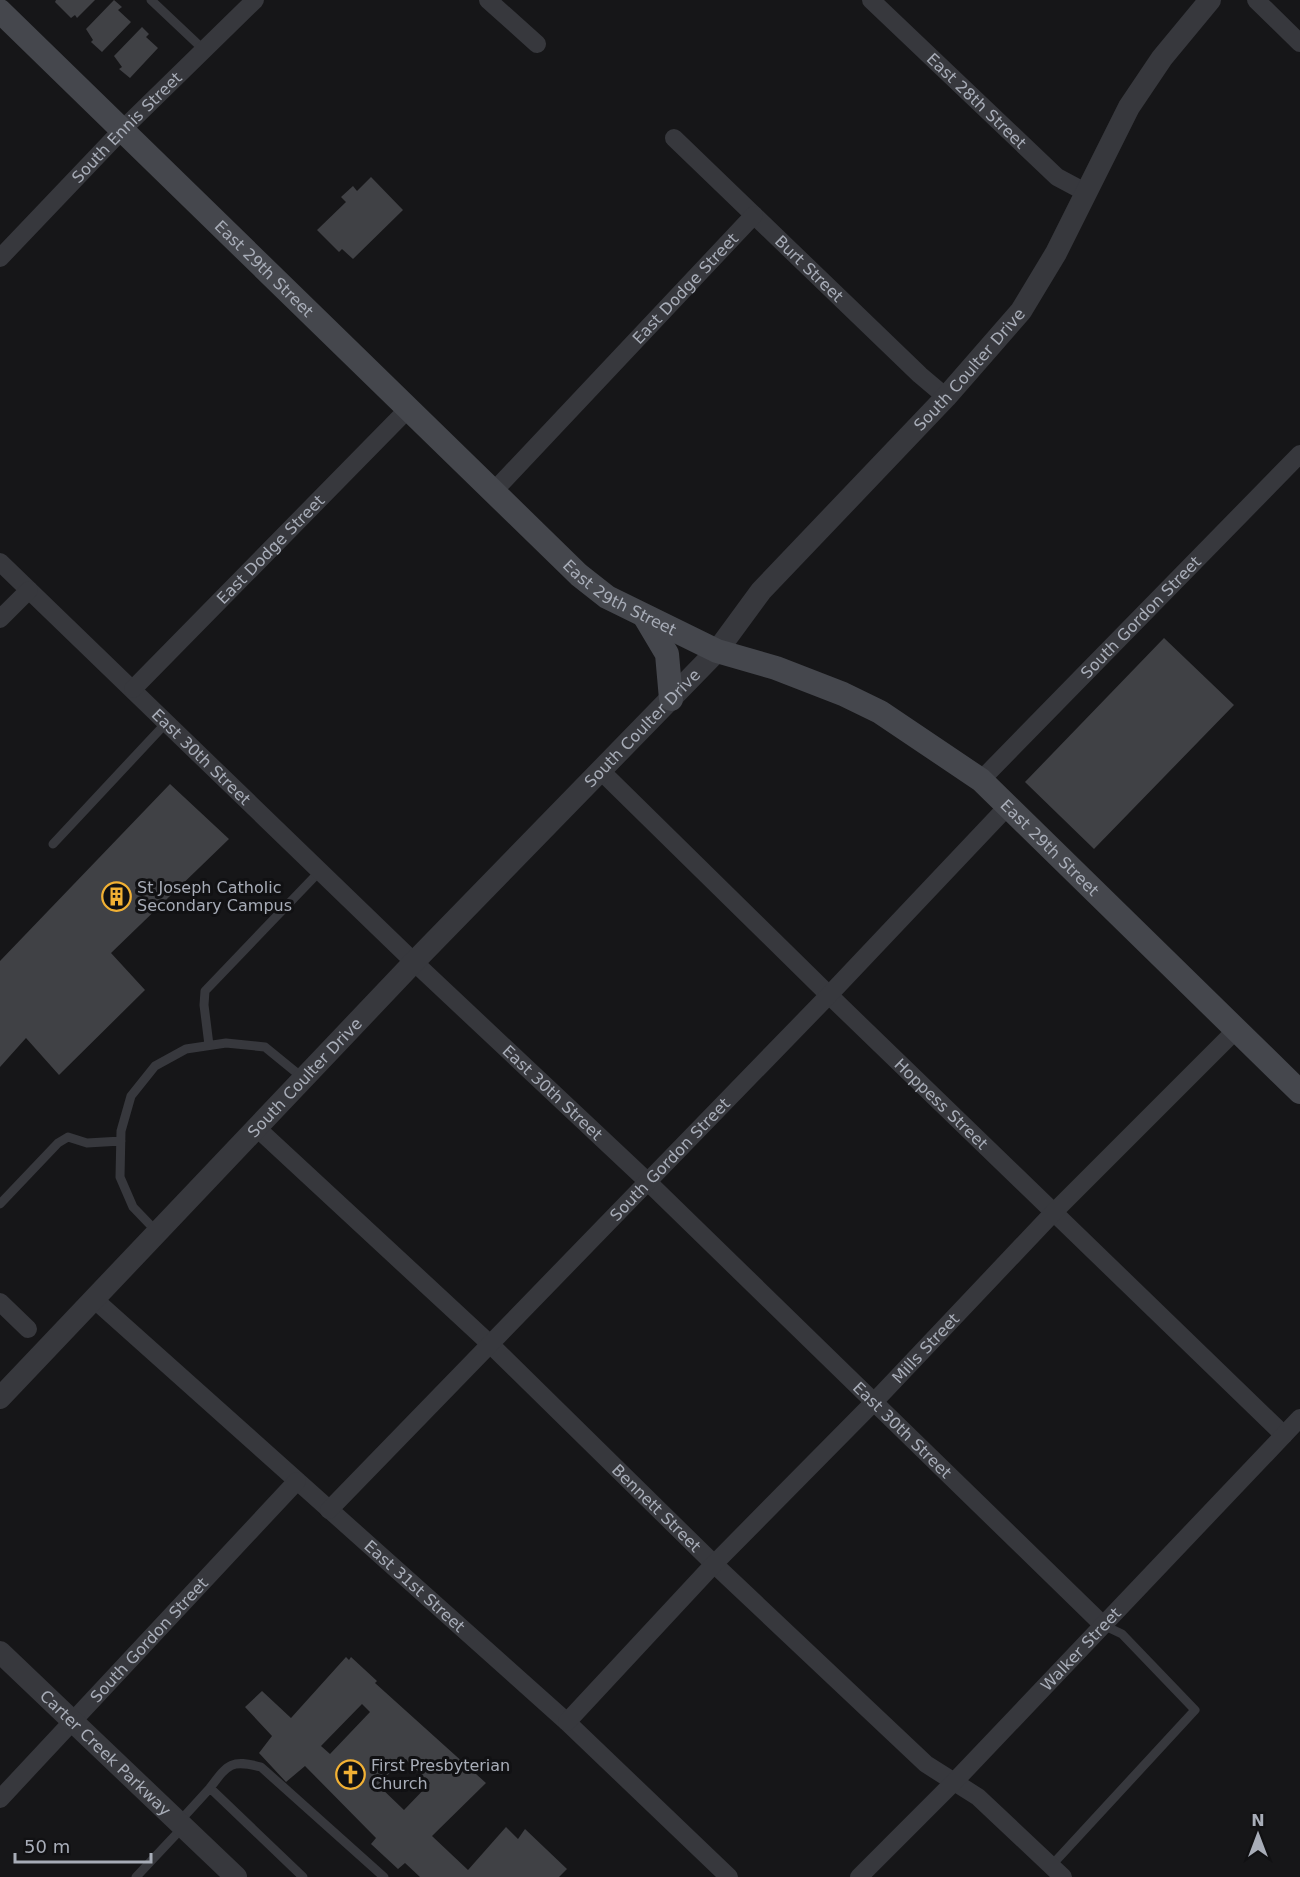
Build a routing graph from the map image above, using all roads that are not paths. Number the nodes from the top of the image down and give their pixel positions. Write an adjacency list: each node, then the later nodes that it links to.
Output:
1 (151, 0): 10 (lane)
2 (255, 0): 10 (street, South Ennis Street)
3 (488, 0): 9 (street)
4 (871, 0): 13 (street, East 28th Street)
5 (1210, 0): 13 (street, South Coulter Drive)
6 (1256, 0): 8 (street)
7 (0, 11): 11 (main road, East 29th Street)
8 (1300, 43)
9 (537, 45)
10 (204, 50): 11 (street, South Ennis Street)
11 (123, 129): 15 (street, South Ennis Street); 17 (main road, East 29th Street)
12 (674, 138): 14 (street, Burt Street)
13 (1088, 193): 16 (street, South Coulter Drive)
14 (754, 215): 16 (street, Burt Street); 19 (street, East Dodge Street)
15 (0, 258)
16 (946, 397): 24 (street, South Coulter Drive)
17 (408, 409): 19 (main road, East 29th Street); 25 (street, East Dodge Street)
18 (1300, 454): 29 (street, South Gordon Street)
19 (493, 492): 22 (main road, East 29th Street)
20 (0, 562): 21 (street, East 30th Street)
21 (29, 590): 23 (street); 25 (street, East 30th Street)
22 (645, 617): 24 (main road, East 29th Street); 26 (main road)
23 (0, 620)
24 (717, 651): 26 (street, South Coulter Drive); 29 (main road, East 29th Street)
25 (133, 689): 27 (street, East 30th Street)
26 (671, 699): 28 (street, South Coulter Drive)
27 (167, 722): 31 (lane); 32 (street, East 30th Street)
28 (601, 771): 33 (street, South Coulter Drive); 34 (street, Hoppess Street)
29 (981, 780): 30 (main road, East 29th Street)
30 (1007, 807): 34 (street, South Gordon Street); 35 (main road, East 29th Street)
31 (53, 844)
32 (320, 871): 33 (street, East 30th Street); 36 (lane)
33 (414, 962): 37 (street, South Coulter Drive); 41 (street, East 30th Street)
34 (829, 995): 41 (street, South Gordon Street); 43 (street, Hoppess Street)
35 (1236, 1030): 38 (main road, East 29th Street); 43 (street, Mills Street)
36 (208, 1046): 37 (lane); 40 (lane)
37 (305, 1079): 39 (street, South Coulter Drive)
38 (1300, 1092)
39 (258, 1129): 44 (street, South Coulter Drive); 48 (street, Bennett Street)
40 (121, 1141): 42 (lane); 44 (lane)
41 (647, 1181): 48 (street, South Gordon Street); 50 (street, East 30th Street)
42 (0, 1204)
43 (1053, 1213): 50 (street, Mills Street); 52 (street, Hoppess Street)
44 (159, 1233): 45 (street, South Coulter Drive)
45 (95, 1300): 49 (street, South Coulter Drive); 53 (street, East 31st Street)
46 (0, 1302): 47 (street)
47 (28, 1329)
48 (489, 1343): 54 (street, South Gordon Street); 55 (street, Bennett Street)
49 (0, 1398)
50 (874, 1402): 55 (street, Mills Street); 56 (street, East 30th Street)
51 (1300, 1418): 52 (street, Walker Street)
52 (1284, 1435): 56 (street, Walker Street)
53 (297, 1481): 54 (street, East 31st Street); 58 (street, South Gordon Street)
54 (329, 1510): 59 (street, East 31st Street)
55 (714, 1564): 59 (street, Mills Street); 60 (street, Bennett Street)
56 (1103, 1625): 60 (street, Walker Street); 64 (lane)
57 (0, 1653): 58 (street, Carter Creek Parkway)
58 (73, 1722): 62 (street, South Gordon Street); 63 (street, Carter Creek Parkway)
59 (567, 1722): 69 (street, East 31st Street)
60 (955, 1781): 64 (street, Bennett Street); 70 (street, Walker Street)
61 (210, 1788): 63 (lane); 67 (lane); 68 (lane)
62 (0, 1799)
63 (181, 1824): 65 (lane); 66 (street, Carter Creek Parkway)
64 (1057, 1871)
65 (136, 1877)
66 (236, 1877)
67 (303, 1877)
68 (384, 1877)
69 (729, 1877)
70 (860, 1877)

